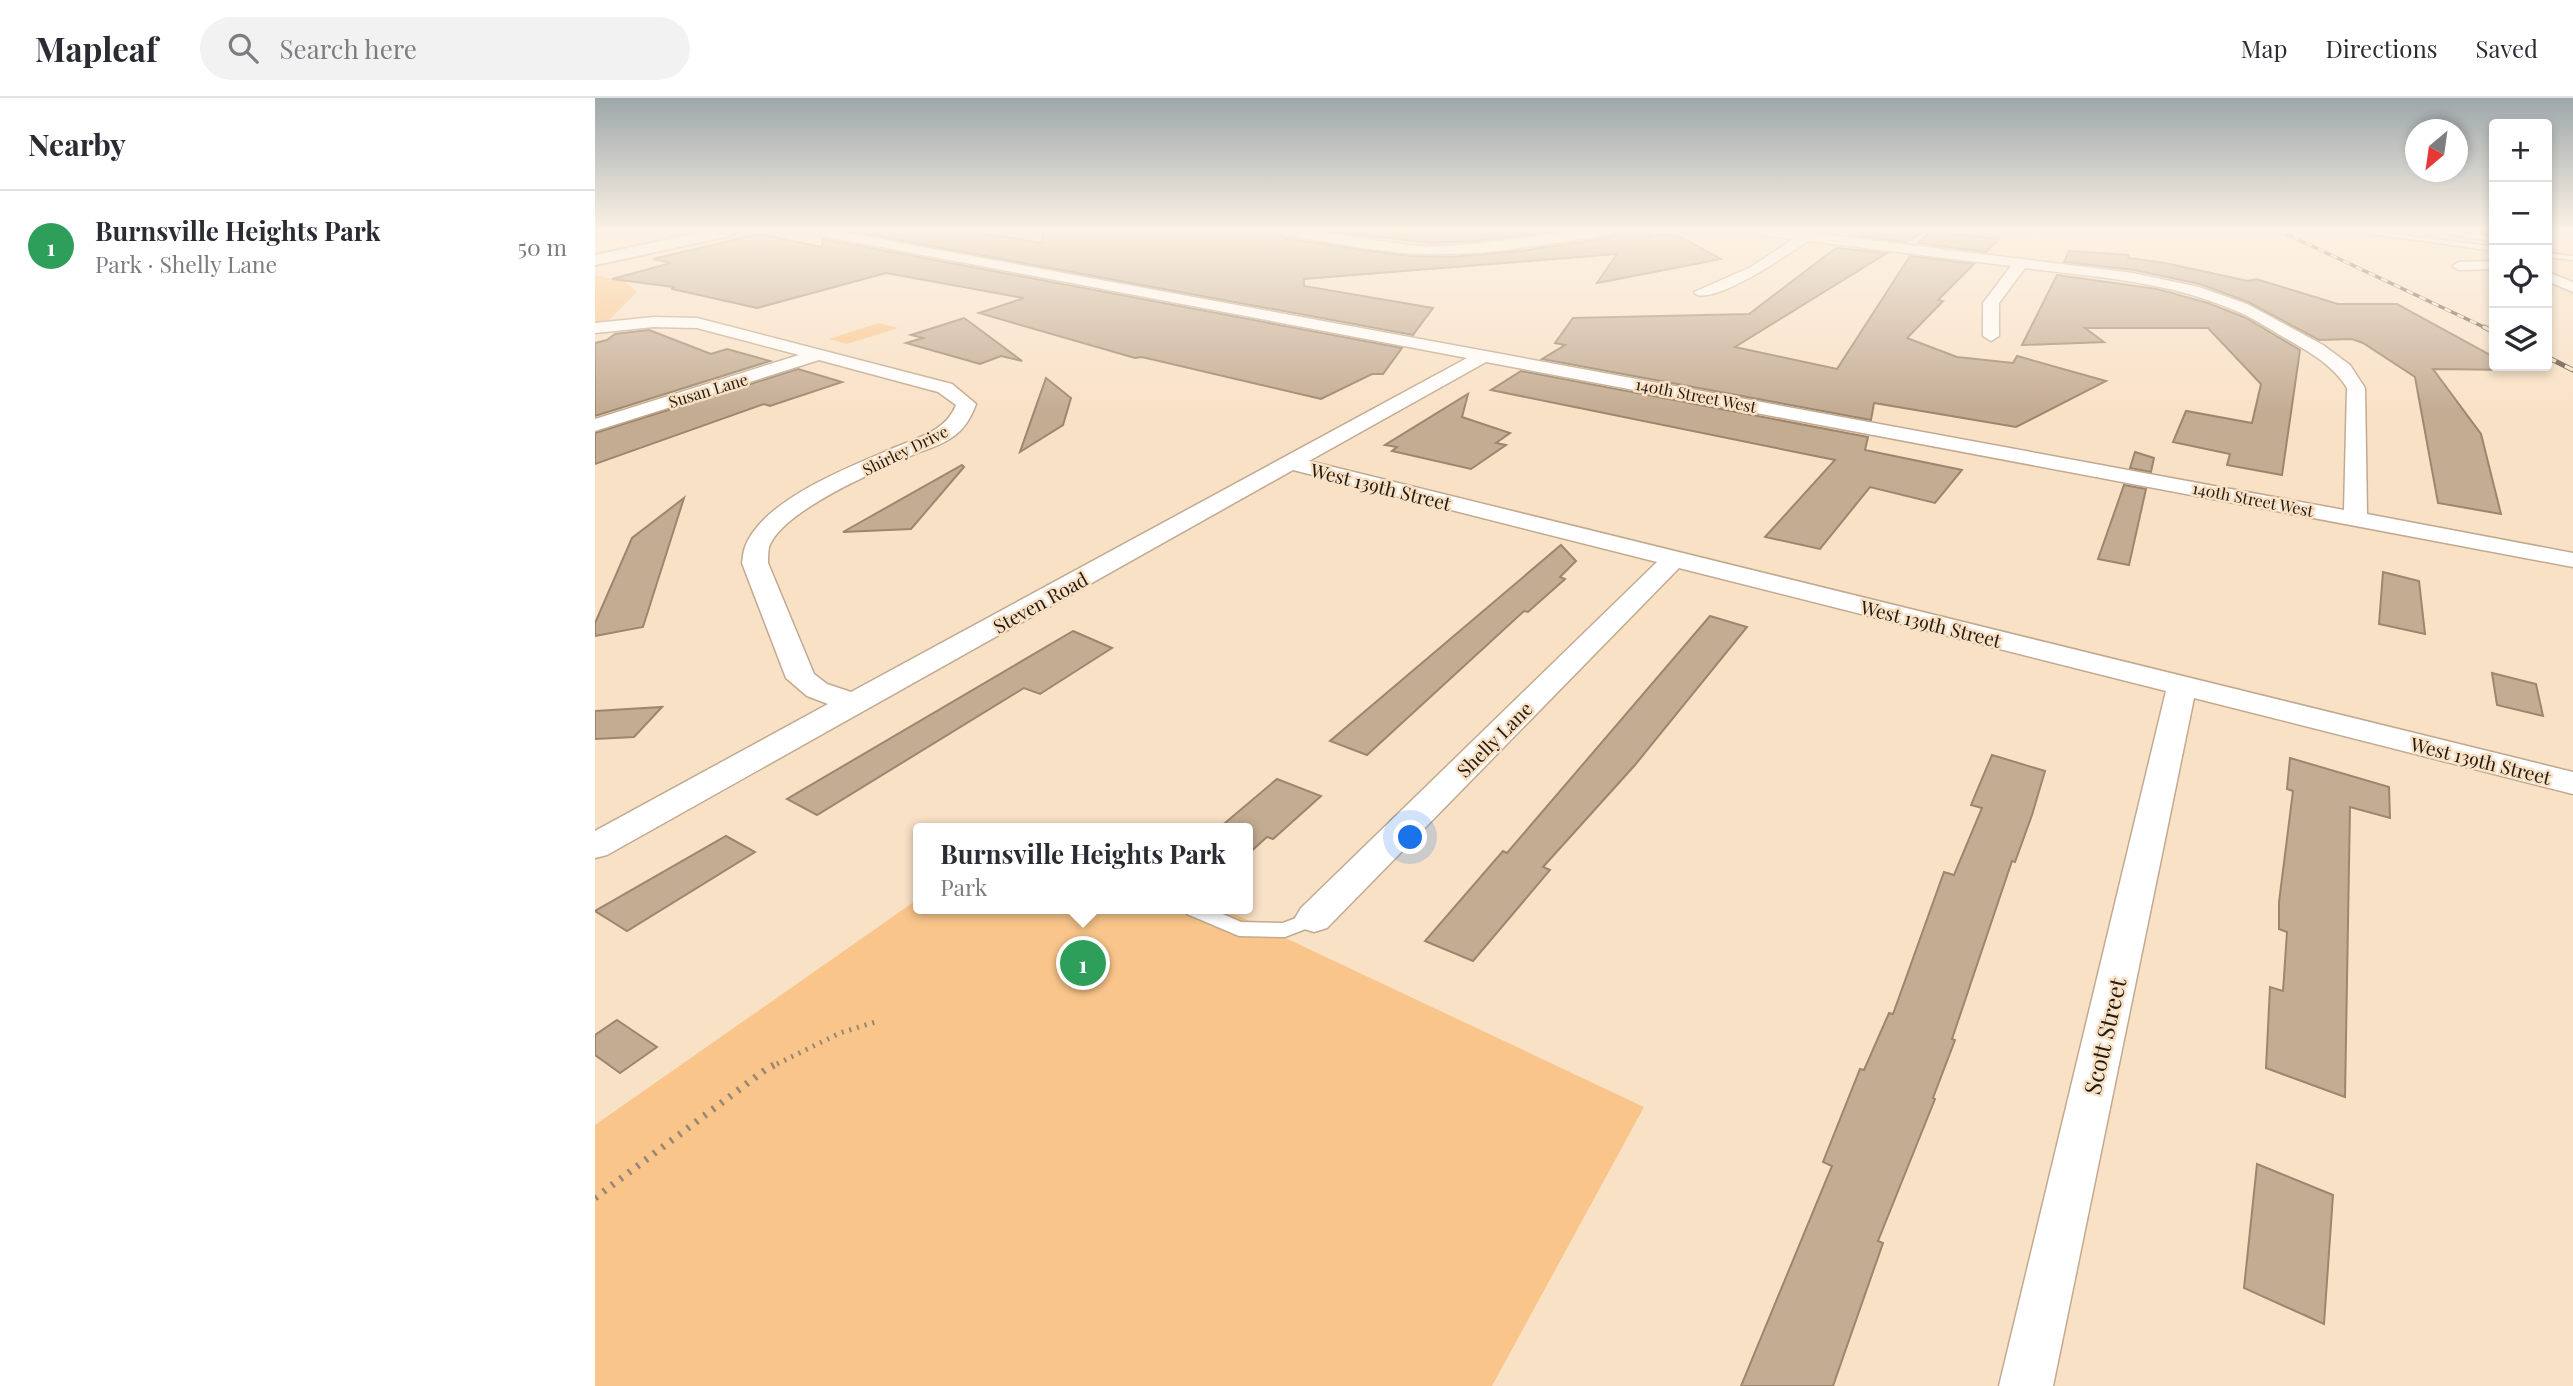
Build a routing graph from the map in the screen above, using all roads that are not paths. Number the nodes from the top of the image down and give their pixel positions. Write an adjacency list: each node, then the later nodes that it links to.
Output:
1 (1141, 291): 7 (street, 140th Street West)
2 (2000, 291): 5 (street)
3 (2197, 291): 10 (street)
4 (595, 328): 6 (street, Shirley Drive)
5 (1991, 336)
6 (821, 354): 8 (street, Susan Lane); 14 (street, Shirley Drive)
7 (1485, 355): 9 (street, Steven Road); 10 (street, 140th Street West)
8 (595, 425)
9 (1290, 463): 11 (street, West 139th Street); 14 (street, Steven Road)
10 (2355, 518): 12 (street, 140th Street West)
11 (1674, 559): 13 (street, West 139th Street); 18 (street, Shelly Lane)
12 (2573, 560)
13 (2182, 686): 15 (street, West 139th Street); 19 (street, Scott Street)
14 (856, 704): 16 (street, Steven Road)
15 (2573, 783)
16 (595, 846)
17 (1206, 914): 18 (lane)
18 (1314, 918)
19 (2026, 1386)

